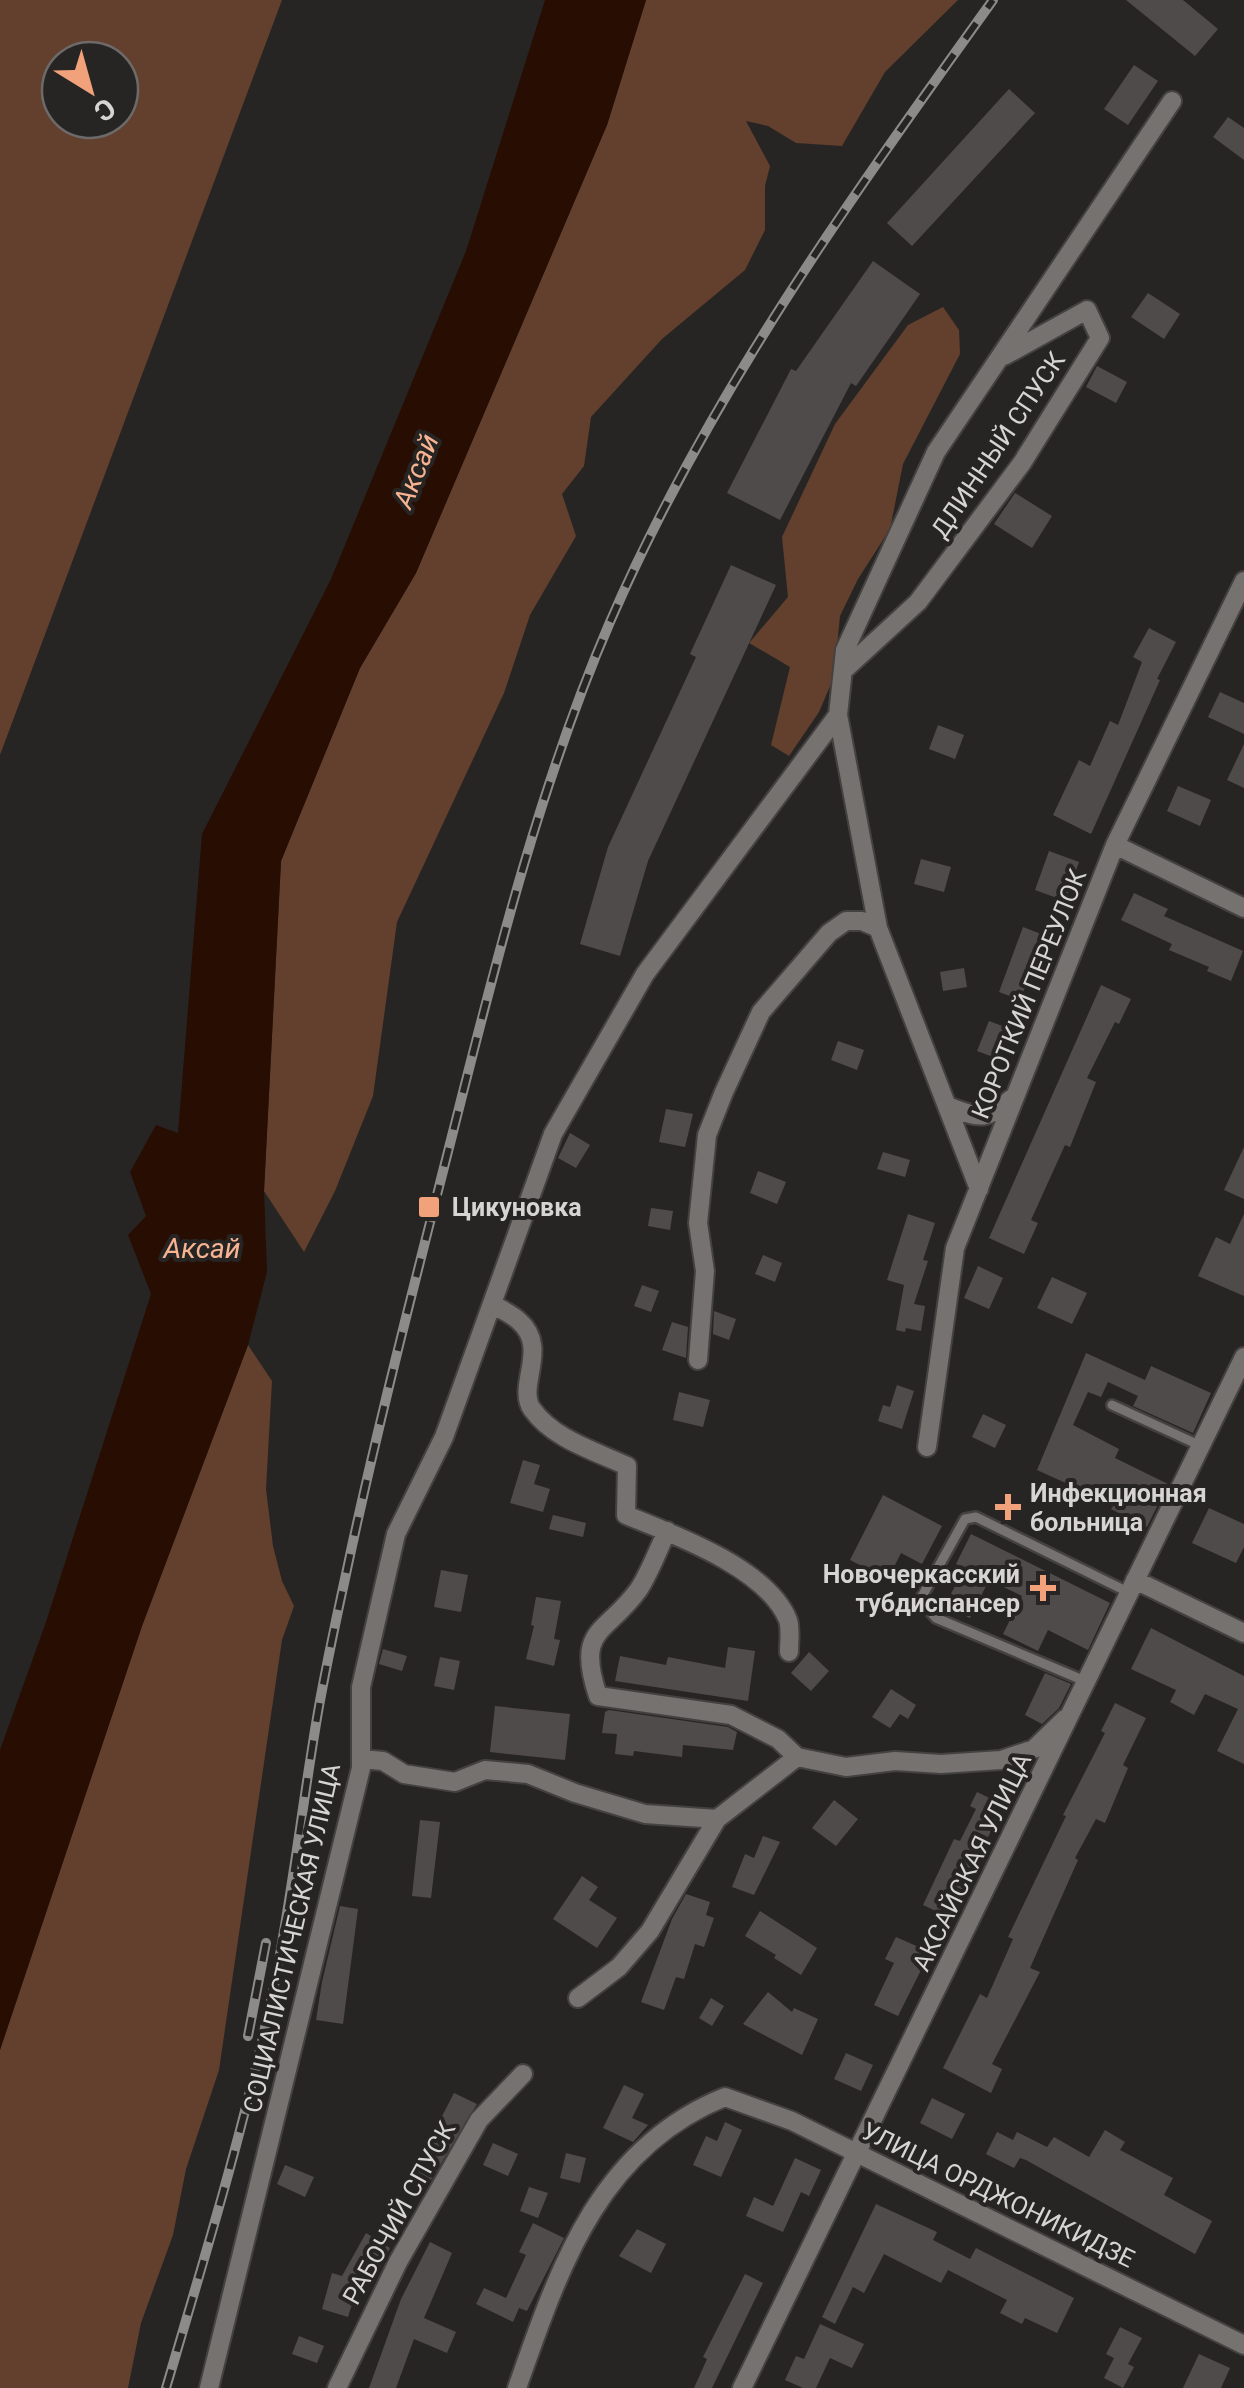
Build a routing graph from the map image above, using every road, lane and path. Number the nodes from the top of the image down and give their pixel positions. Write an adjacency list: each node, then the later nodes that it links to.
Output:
1 (1172, 101): 2 (street, ДЛИННЫЙ СПУСК)
2 (999, 359): 4 (street, ДЛИННЫЙ СПУСК); 4 (street, ДЛИННЫЙ СПУСК)
3 (1244, 581): 6 (street, КОРОТКИЙ ПЕРЕУЛОК)
4 (843, 671): 5 (street, ДЛИННЫЙ СПУСК)
5 (838, 715): 8 (street, ДЛИННЫЙ СПУСК); 12 (street, СОЦИАЛИСТИЧЕСКАЯ УЛИЦА)
6 (1115, 846): 7 (street); 9 (street, КОРОТКИЙ ПЕРЕУЛОК)
7 (1244, 908)
8 (878, 928): 10 (street, ДЛИННЫЙ СПУСК); 14 (street)
9 (1016, 1096): 10 (street); 11 (street, КОРОТКИЙ ПЕРЕУЛОК)
10 (947, 1106): 11 (street, ДЛИННЫЙ СПУСК)
11 (979, 1189): 17 (street, КОРОТКИЙ ПЕРЕУЛОК)
12 (492, 1304): 18 (street); 25 (street, СОЦИАЛИСТИЧЕСКАЯ УЛИЦА)
13 (1244, 1357): 16 (street, АКСАЙСКАЯ УЛИЦА)
14 (698, 1360)
15 (1112, 1405): 16 (lane)
16 (1200, 1446): 19 (street, АКСАЙСКАЯ УЛИЦА)
17 (927, 1447)
18 (666, 1531): 21 (street); 24 (street)
19 (1133, 1586): 20 (street); 22 (street, АКСАЙСКАЯ УЛИЦА); 22 (lane)
20 (1244, 1633)
21 (788, 1652)
22 (1088, 1682): 23 (street, АКСАЙСКАЯ УЛИЦА)
23 (1074, 1711): 24 (street); 29 (street, АКСАЙСКАЯ УЛИЦА)
24 (798, 1757): 26 (street)
25 (361, 1759): 26 (street); 31 (street, СОЦИАЛИСТИЧЕСКАЯ УЛИЦА)
26 (718, 1819): 27 (street)
27 (578, 1998)
28 (523, 2074): 32 (street, РАБОЧИЙ СПУСК)
29 (856, 2152): 30 (street, УЛИЦА ОРДЖОНИКИДЗЕ); 33 (street, УЛИЦА ОРДЖОНИКИДЗЕ); 34 (street, АКСАЙСКАЯ УЛИЦА)
30 (1244, 2346)
31 (209, 2388)
32 (337, 2388)
33 (517, 2388)
34 (742, 2388)

